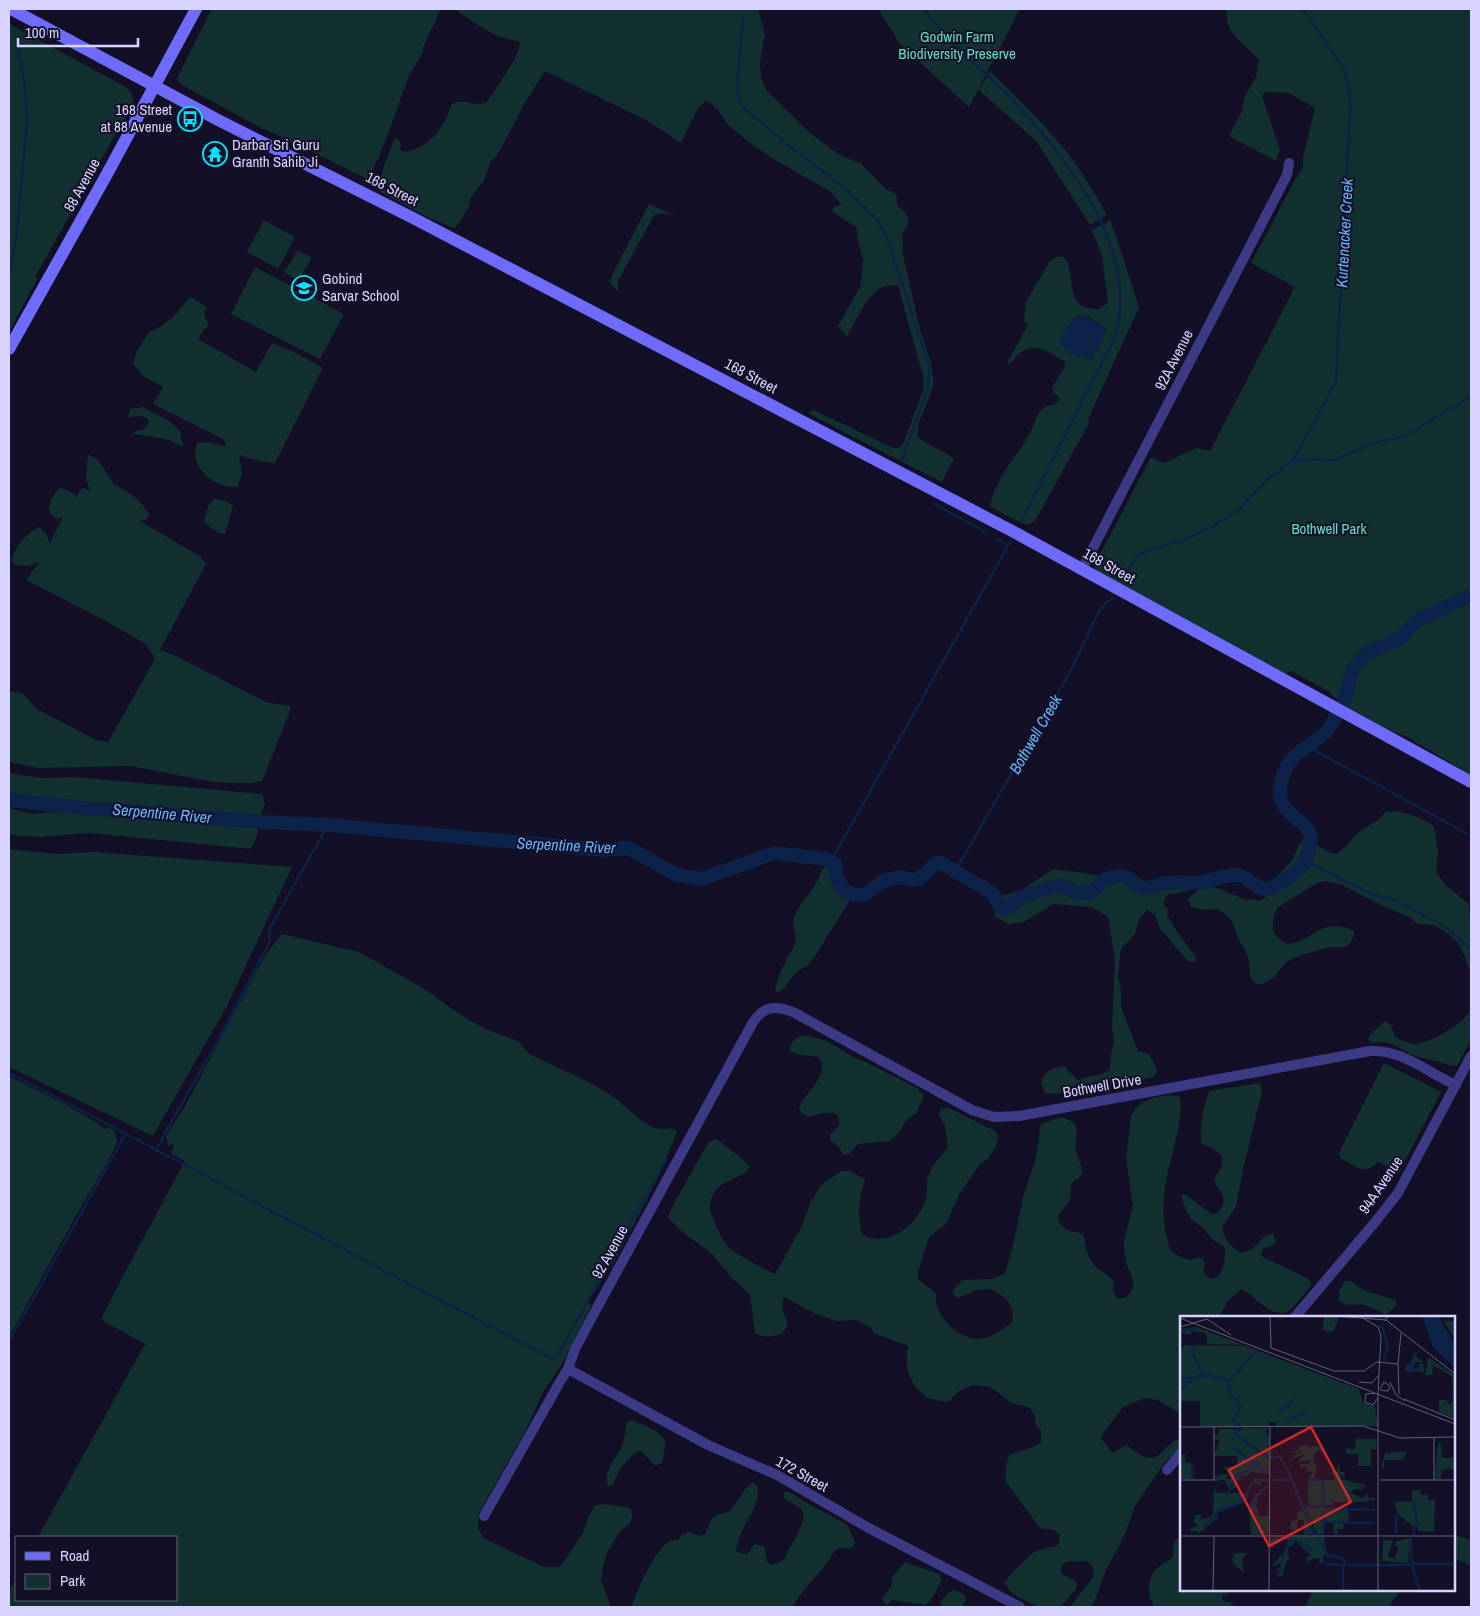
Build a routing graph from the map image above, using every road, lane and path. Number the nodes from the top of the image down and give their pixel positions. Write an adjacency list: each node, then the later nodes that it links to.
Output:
1 (11, 9): 3 (main road, 168 Street)
2 (196, 9): 3 (main road, 88 Avenue)
3 (154, 86): 5 (main road, 88 Avenue); 6 (main road, 168 Street)
4 (1289, 162): 6 (street, 92A Avenue)
5 (9, 349)
6 (1082, 569): 7 (main road, 168 Street)
7 (1471, 782)
8 (770, 1008): 10 (street, Bothwell Drive); 12 (street, 92 Avenue)
9 (1471, 1056): 10 (street, 94A Avenue)
10 (1456, 1085): 11 (street, 94A Avenue)
11 (1296, 1316)
12 (568, 1369): 15 (street, 92 Avenue); 16 (street, 172 Street)
13 (1180, 1454): 14 (street)
14 (1167, 1470)
15 (484, 1516)
16 (1020, 1607)

